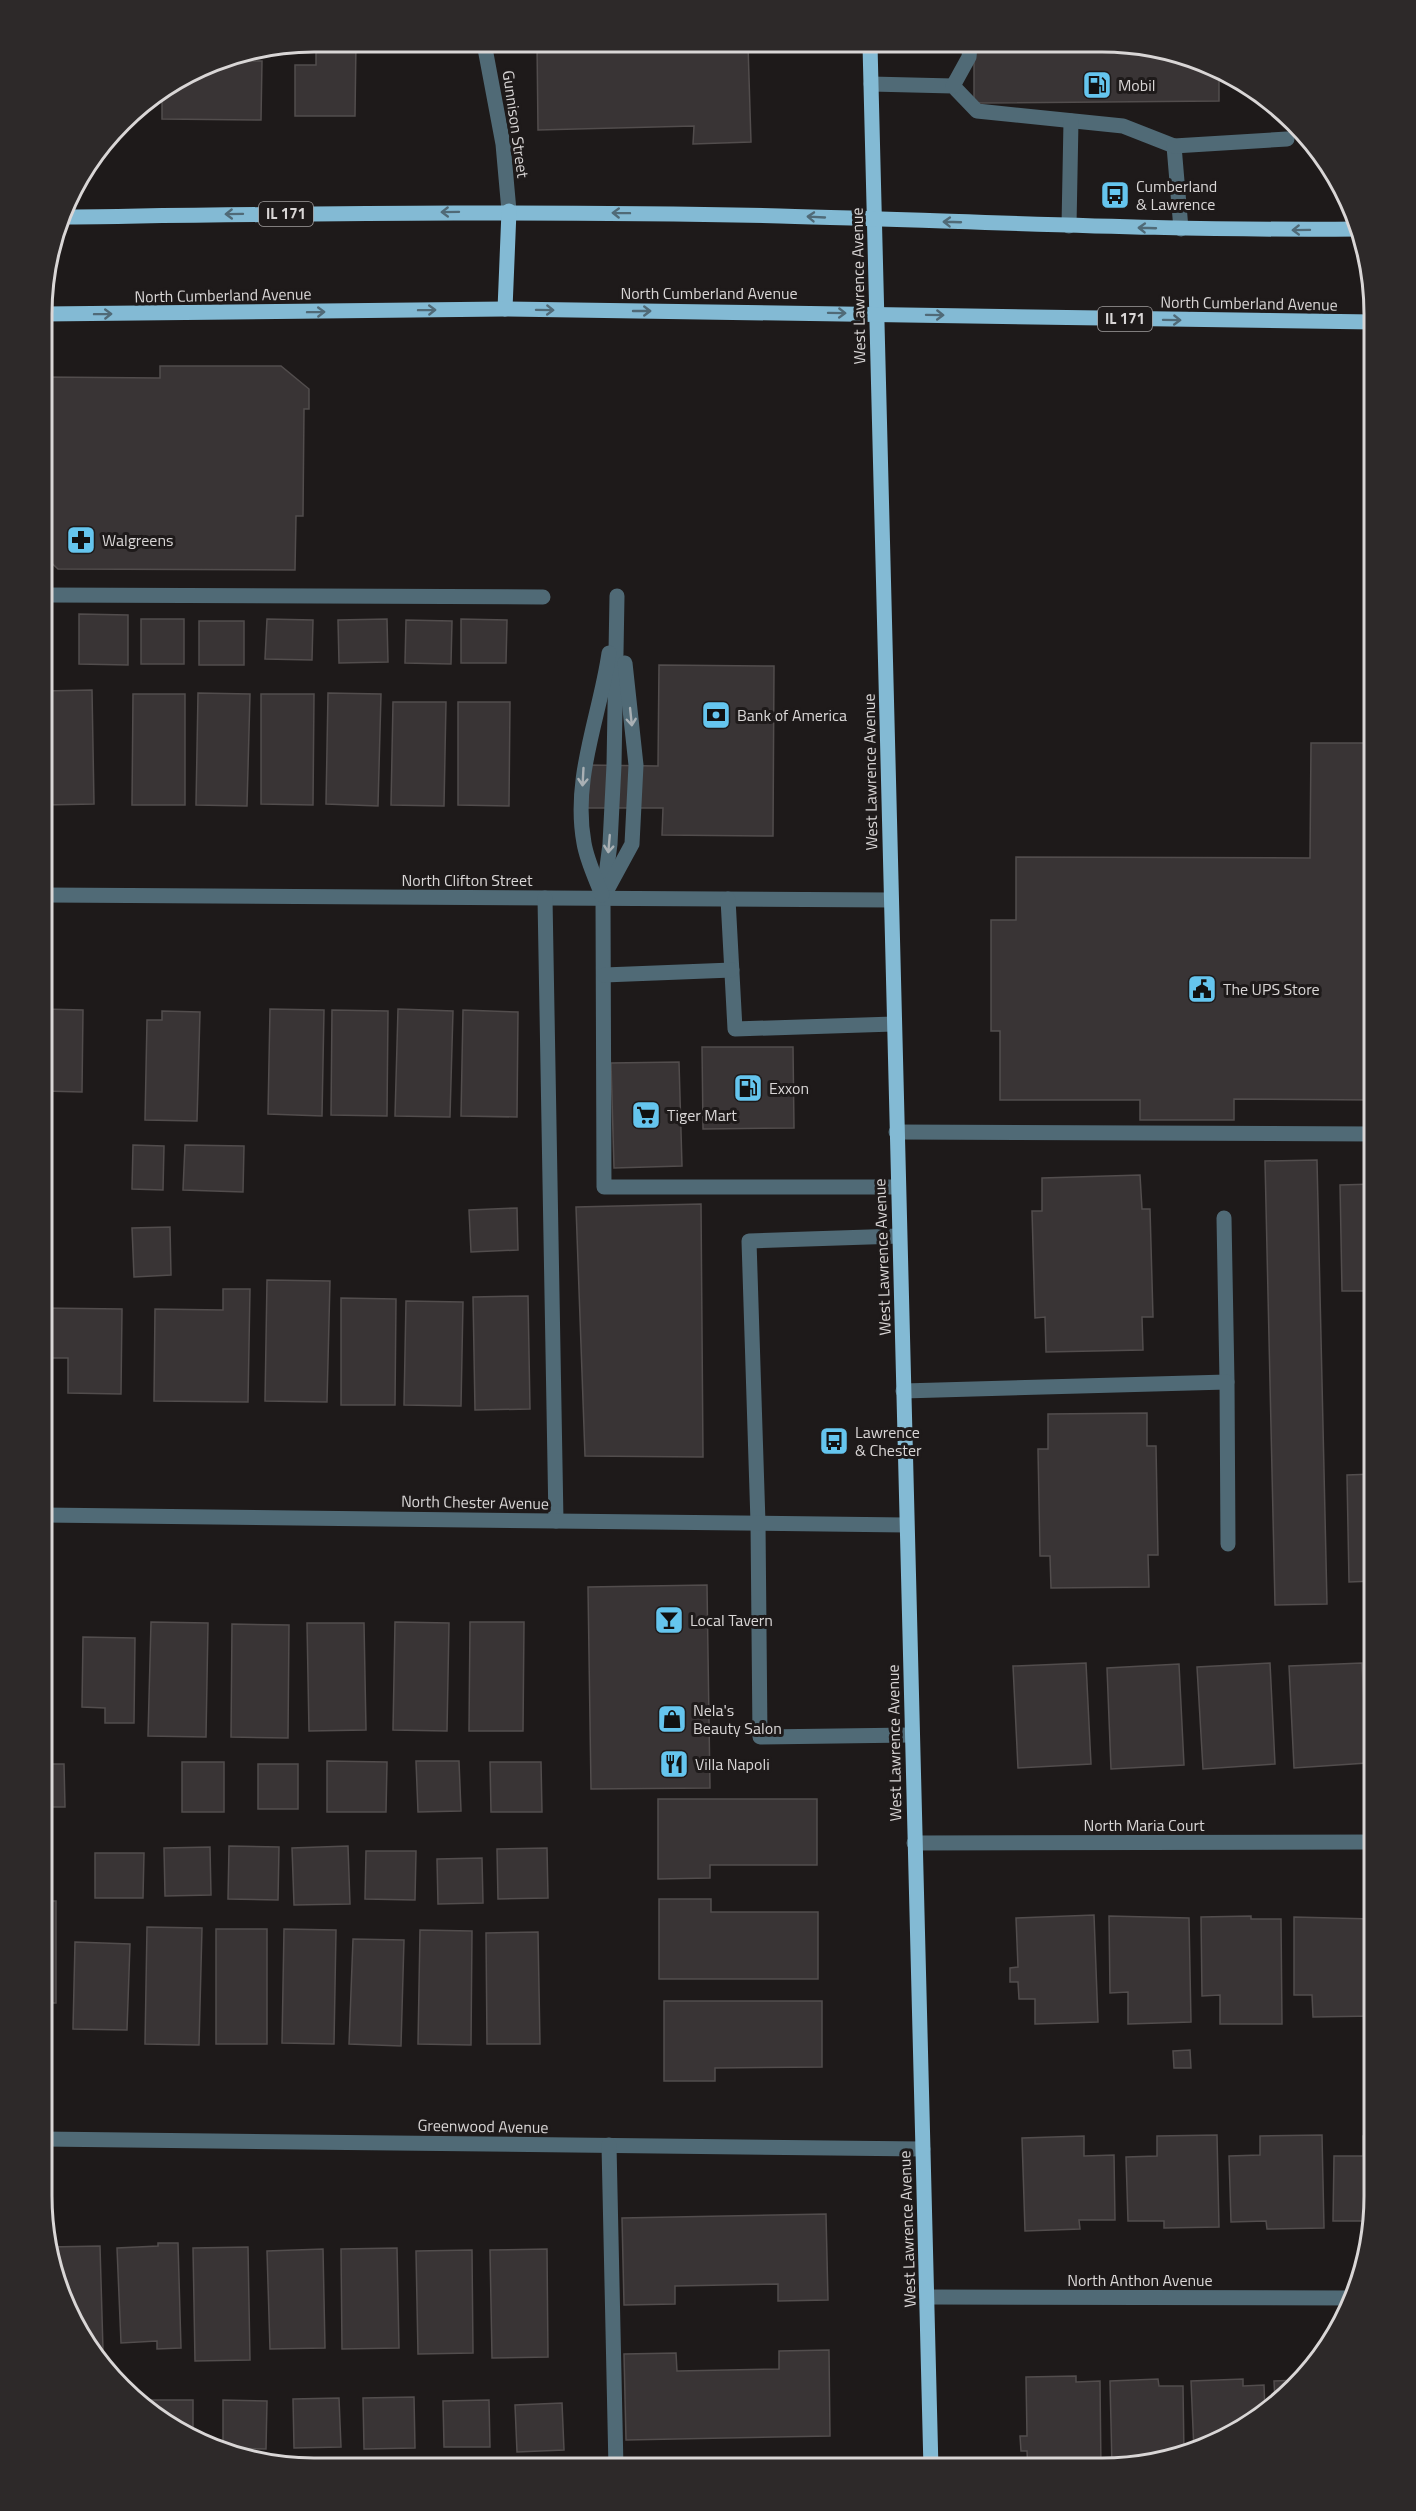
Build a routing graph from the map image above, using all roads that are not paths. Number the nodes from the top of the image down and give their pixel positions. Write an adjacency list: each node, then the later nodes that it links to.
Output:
1 (486, 52): 9 (street, Gunnison Street)
2 (870, 52): 4 (main road, West Lawrence Avenue)
3 (969, 52): 5 (street)
4 (871, 84): 5 (street); 11 (main road, West Lawrence Avenue)
5 (953, 86): 6 (street)
6 (1071, 121): 8 (street); 12 (street)
7 (1287, 139): 8 (street)
8 (1174, 146): 13 (street)
9 (509, 211): 10 (main road, IL 171, one-way to 10); 11 (main road, IL 171, one-way to 9); 15 (main road)
10 (71, 217)
11 (875, 220): 12 (main road, IL 171, one-way to 11); 17 (main road, West Lawrence Avenue)
12 (1069, 226): 13 (main road, IL 171, one-way to 12)
13 (1181, 229): 14 (main road, IL 171, one-way to 13)
14 (1350, 229)
15 (505, 309): 16 (main road, North Cumberland Avenue / IL 171, one-way to 15); 17 (main road, North Cumberland Avenue / IL 171, one-way to 17)
16 (52, 314)
17 (877, 314): 18 (main road, North Cumberland Avenue / IL 171, one-way to 18); 26 (main road, West Lawrence Avenue)
18 (1364, 322)
19 (52, 595): 21 (street)
20 (617, 596): 24 (street, one-way to 24); 24 (street, one-way to 24); 24 (street, one-way to 24)
21 (543, 597)
22 (52, 895): 23 (street, North Clifton Street)
23 (545, 898): 24 (street, North Clifton Street); 38 (street)
24 (603, 898): 25 (street, North Clifton Street); 28 (street)
25 (728, 899): 26 (street, North Clifton Street); 27 (street)
26 (891, 900): 29 (main road, West Lawrence Avenue)
27 (732, 970): 28 (street); 29 (street)
28 (604, 975): 32 (street)
29 (894, 1024): 30 (main road, West Lawrence Avenue)
30 (896, 1132): 31 (street); 32 (main road, West Lawrence Avenue)
31 (1364, 1134)
32 (898, 1187): 34 (main road, West Lawrence Avenue)
33 (1224, 1218): 35 (street)
34 (899, 1236): 36 (main road, West Lawrence Avenue); 39 (street)
35 (1227, 1382): 36 (street); 41 (street)
36 (903, 1391): 40 (main road, West Lawrence Avenue)
37 (52, 1515): 38 (street, North Chester Avenue)
38 (556, 1521): 39 (street, North Chester Avenue)
39 (758, 1523): 40 (street, North Chester Avenue); 42 (street)
40 (906, 1525): 42 (main road, West Lawrence Avenue)
41 (1228, 1544)
42 (911, 1735): 44 (main road, West Lawrence Avenue)
43 (1364, 1842): 44 (street, North Maria Court)
44 (914, 1844): 47 (main road, West Lawrence Avenue)
45 (52, 2139): 46 (street, Greenwood Avenue)
46 (609, 2145): 47 (street, Greenwood Avenue); 50 (street)
47 (923, 2148): 48 (main road, West Lawrence Avenue)
48 (927, 2297): 49 (street, North Anthon Avenue); 51 (main road, West Lawrence Avenue)
49 (1343, 2298)
50 (616, 2458)
51 (931, 2458)

